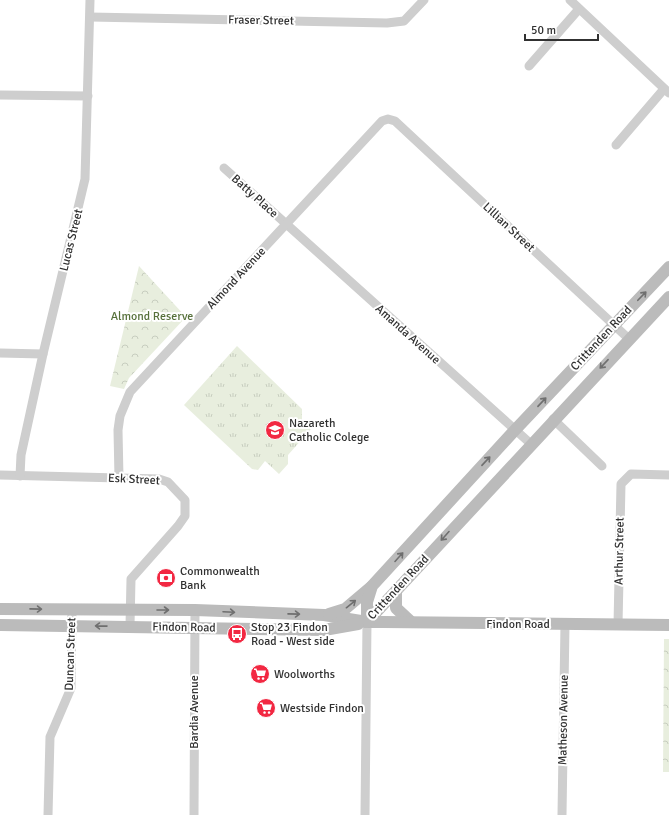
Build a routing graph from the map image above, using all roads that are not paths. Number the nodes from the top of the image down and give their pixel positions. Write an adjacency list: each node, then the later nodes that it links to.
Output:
1 (90, 0): 5 (street, Lucas Street)
2 (424, 0): 5 (street, Fraser Street)
3 (570, 0): 4 (street)
4 (579, 9): 6 (street); 7 (street)
5 (90, 17): 9 (street, Lucas Street)
6 (529, 66)
7 (667, 91): 11 (street)
8 (0, 95): 9 (street)
9 (88, 96): 19 (street, Lucas Street)
10 (388, 119): 13 (street, Almond Avenue); 16 (street, Lillian Street)
11 (616, 145)
12 (224, 168): 13 (street, Batty Place)
13 (286, 223): 21 (street, Amanda Avenue); 27 (street, Almond Avenue)
14 (669, 267): 16 (main road, Crittenden Road, one-way to 14)
15 (669, 297): 17 (main road, Crittenden Road)
16 (615, 324): 17 (street, Lillian Street); 21 (main road, Crittenden Road, one-way to 16)
17 (628, 338): 20 (main road, Crittenden Road, one-way to 20)
18 (0, 353): 19 (street)
19 (44, 354): 26 (street, Lucas Street)
20 (553, 419): 22 (main road, Crittenden Road); 23 (street)
21 (515, 430): 22 (street, Amanda Avenue); 28 (main road, Crittenden Road, one-way to 21)
22 (531, 444): 29 (main road, Crittenden Road, one-way to 29)
23 (602, 466)
24 (0, 475): 26 (street, Esk Street)
25 (669, 475): 39 (street, Arthur Street)
26 (20, 476): 27 (street, Esk Street)
27 (119, 478): 32 (street, Esk Street)
28 (372, 586): 35 (main road, one-way to 28); 36 (main road, Crittenden Road)
29 (396, 591): 36 (main road, Crittenden Road); 37 (main road)
30 (0, 609): 31 (main road, Findon Road, one-way to 31)
31 (72, 610): 32 (main road, Findon Road); 42 (street, Duncan Street)
32 (130, 610): 33 (main road, Findon Road, one-way to 33); 43 (street, Esk Street)
33 (195, 610): 34 (main road, Findon Road, one-way to 34); 44 (street, Bardia Avenue)
34 (262, 614): 35 (main road, Findon Road, one-way to 35); 45 (main road)
35 (326, 615): 36 (main road, Findon Road)
36 (367, 622): 37 (main road, Findon Road); 45 (main road, Findon Road); 48 (street)
37 (411, 622): 38 (main road, Findon Road)
38 (564, 624): 39 (main road, Findon Road); 49 (street, Matheson Avenue)
39 (618, 625): 40 (main road, Findon Road)
40 (669, 625)
41 (0, 626): 42 (main road, Findon Road)
42 (72, 626): 43 (main road, Findon Road, one-way to 42); 46 (street, Duncan Street)
43 (130, 626): 44 (main road, Findon Road)
44 (195, 627): 45 (main road, Findon Road); 47 (street, Bardia Avenue)
45 (250, 628)
46 (48, 815)
47 (194, 815)
48 (365, 815)
49 (562, 815)

